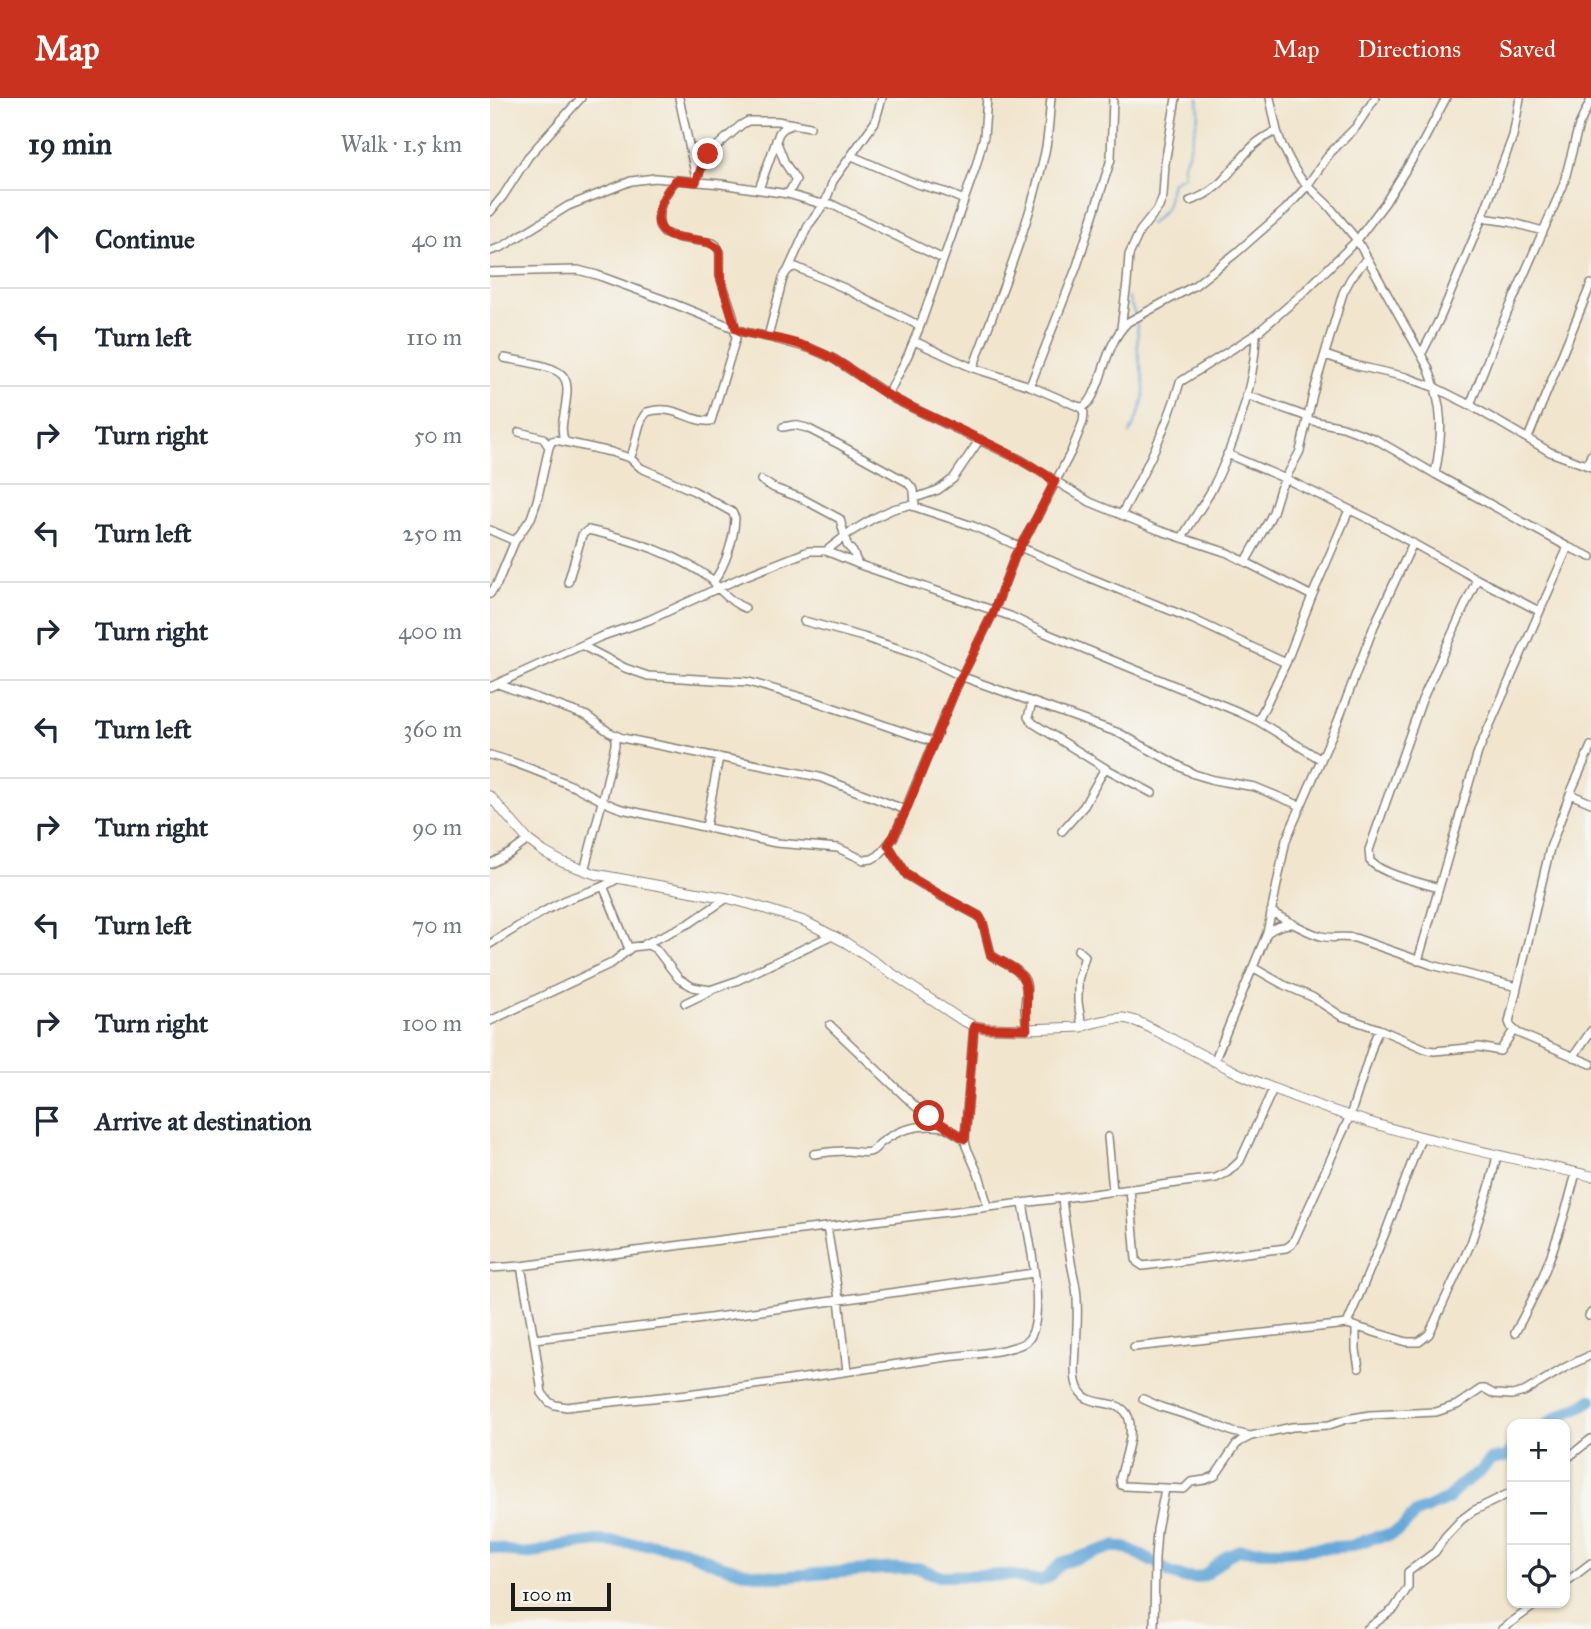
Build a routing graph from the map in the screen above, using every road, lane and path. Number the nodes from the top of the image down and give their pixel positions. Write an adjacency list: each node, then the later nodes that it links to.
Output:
1 (581, 98): 29 (street)
2 (679, 98): 18 (street)
3 (882, 98): 20 (street)
4 (987, 98): 26 (street)
5 (1051, 98): 48 (street)
6 (1113, 98): 49 (street)
7 (1176, 98): 40 (street)
8 (1280, 98): 13 (street)
9 (1375, 98): 23 (street)
10 (1446, 98): 32 (street)
11 (1520, 98): 30 (street)
12 (1591, 100): 31 (street)
13 (1271, 101): 16 (street)
14 (795, 124): 15 (street); 17 (street); 19 (street)
15 (810, 127)
16 (1277, 131): 23 (street); 27 (street)
17 (776, 141): 24 (street); 25 (street)
18 (690, 147): 19 (street); 22 (street)
19 (714, 149): 22 (street)
20 (852, 156): 26 (street); 28 (street)
21 (676, 180): 22 (street); 33 (street); 41 (street)
22 (696, 182): 24 (street)
23 (1307, 186): 32 (street); 40 (street)
24 (759, 189): 25 (street)
25 (788, 194): 28 (street)
26 (964, 200): 35 (street)
27 (1191, 201)
28 (825, 203): 35 (street); 36 (street)
29 (490, 212)
30 (1482, 218): 31 (street); 45 (street)
31 (1543, 231): 53 (street)
32 (1357, 240): 34 (street); 42 (street)
33 (490, 251)
34 (1367, 258): 45 (street); 46 (street)
35 (943, 259): 39 (street)
36 (788, 270): 39 (street); 43 (street)
37 (490, 272): 41 (street)
38 (1591, 284): 58 (street)
39 (920, 326): 44 (street)
40 (1121, 328): 54 (street)
41 (736, 329): 43 (street); 64 (street)
42 (1256, 334): 52 (street); 72 (street)
43 (768, 337): 51 (street)
44 (914, 341): 48 (street); 51 (street)
45 (1422, 353): 50 (street)
46 (1325, 355): 50 (street); 55 (street)
47 (504, 358): 60 (street)
48 (973, 368): 49 (street)
49 (1030, 386): 54 (street)
50 (1436, 388): 53 (street); 66 (street)
51 (888, 395): 59 (street)
52 (1246, 395): 55 (street); 62 (street)
53 (1470, 405): 58 (street)
54 (1082, 407): 69 (street)
55 (1308, 419): 66 (street); 67 (street)
56 (783, 427): 70 (street)
57 (519, 432): 61 (street)
58 (1528, 438): 65 (street)
59 (980, 439): 69 (street); 70 (street)
60 (565, 442): 61 (street); 64 (street)
61 (549, 447): 76 (street)
62 (1227, 454): 67 (street); 75 (street)
63 (1591, 455): 65 (street)
64 (630, 458): 86 (street)
65 (1589, 466)
66 (1435, 474): 79 (street)
67 (1286, 479): 71 (street); 82 (street)
68 (761, 480): 74 (street)
69 (1055, 481): 72 (street); 78 (street)
70 (915, 502): 74 (street); 78 (street)
71 (1349, 510): 77 (street); 88 (street)
72 (1121, 515): 75 (street)
73 (490, 530): 76 (street)
74 (846, 537): 80 (street); 83 (street)
75 (1182, 538): 82 (street)
76 (515, 541): 87 (street)
77 (1413, 543): 84 (street); 104 (street)
78 (1020, 546): 90 (street); 94 (street)
79 (1568, 547): 81 (street); 91 (street)
80 (826, 551): 83 (street); 86 (street)
81 (1591, 557)
82 (1246, 561): 88 (street)
83 (858, 564): 90 (street)
84 (1477, 579): 91 (street); 121 (street)
85 (568, 582): 86 (street)
86 (716, 585): 89 (street); 93 (street)
87 (490, 594)
88 (1312, 596): 94 (street)
89 (745, 608)
90 (994, 611): 95 (street); 98 (street)
91 (1539, 611): 121 (street)
92 (804, 621): 95 (street)
93 (583, 646): 96 (street); 100 (street)
94 (1286, 663): 98 (street)
95 (963, 677): 97 (street); 100 (street)
96 (494, 685): 99 (street)
97 (1032, 703): 105 (street); 111 (street)
98 (1258, 721): 104 (street)
99 (615, 735): 103 (street); 109 (street)
100 (933, 742): 112 (street)
101 (1591, 746): 107 (street)
102 (490, 755): 109 (street)
103 (719, 757): 112 (street); 113 (street)
104 (1320, 759): 111 (street)
105 (1105, 768): 106 (street); 114 (street)
106 (1152, 793)
107 (1570, 794): 110 (street); 133 (street)
108 (490, 796): 115 (street)
109 (602, 802): 113 (street); 118 (street)
110 (1591, 803)
111 (1300, 806): 123 (street)
112 (906, 810): 116 (street)
113 (706, 827): 116 (street)
114 (1062, 831)
115 (528, 840): 117 (street); 118 (street)
116 (888, 845): 140 (street)
117 (490, 864)
118 (584, 871): 119 (street)
119 (617, 879): 120 (street); 122 (street)
120 (604, 888): 127 (street); 129 (street)
121 (1439, 888): 131 (street)
122 (727, 898): 126 (street); 128 (street)
123 (1271, 911): 124 (street); 125 (street)
124 (1296, 924): 125 (street); 131 (street)
125 (1267, 933): 132 (street)
126 (832, 935): 134 (street); 138 (street)
127 (490, 944)
128 (642, 945): 129 (street); 134 (street)
129 (629, 949): 136 (street)
130 (1078, 950): 139 (street)
131 (1418, 961): 133 (street)
132 (1254, 968): 141 (street); 145 (street)
133 (1517, 987): 142 (street)
134 (710, 990): 135 (street)
135 (685, 1003)
136 (490, 1021)
137 (830, 1025): 149 (street)
138 (974, 1026): 140 (street); 152 (street)
139 (1082, 1027): 140 (street); 145 (street)
140 (1027, 1029)
141 (1380, 1029): 142 (street); 148 (street)
142 (1514, 1030): 144 (street)
143 (1591, 1031): 144 (street)
144 (1573, 1057): 146 (street)
145 (1214, 1062): 147 (street)
146 (1591, 1064)
147 (1273, 1089): 148 (street); 157 (street)
148 (1350, 1116): 151 (street); 157 (street)
149 (945, 1127): 152 (street); 153 (street)
150 (1108, 1137): 158 (street)
151 (1421, 1138): 154 (street); 167 (street)
152 (965, 1139): 161 (street)
153 (814, 1154)
154 (1497, 1156): 155 (street); 168 (street)
155 (1576, 1173): 156 (street); 169 (street)
156 (1591, 1176)
157 (1130, 1189): 158 (street)
158 (1114, 1191): 159 (street)
159 (1062, 1198): 160 (street); 179 (street)
160 (1023, 1203): 161 (street); 165 (street)
161 (988, 1207): 162 (street)
162 (827, 1227): 163 (street); 166 (street)
163 (520, 1266): 164 (street); 170 (street)
164 (490, 1268)
165 (1034, 1273): 166 (street); 174 (street)
166 (839, 1299): 170 (street); 174 (street)
167 (1347, 1324): 168 (street); 171 (street)
168 (1356, 1328): 173 (street)
169 (1515, 1333)
170 (534, 1339): 174 (street)
171 (1133, 1347)
172 (1591, 1356): 176 (street)
173 (1359, 1368)
174 (847, 1371)
175 (1143, 1399): 176 (street)
176 (1251, 1436): 179 (street)
177 (1591, 1439): 178 (street)
178 (1570, 1456)
179 (1165, 1489): 184 (street)
180 (1507, 1494): 185 (street)
181 (1591, 1563): 182 (street)
182 (1570, 1579)
183 (1531, 1608): 186 (street)
184 (1154, 1629)
185 (1367, 1629)
186 (1502, 1629)

